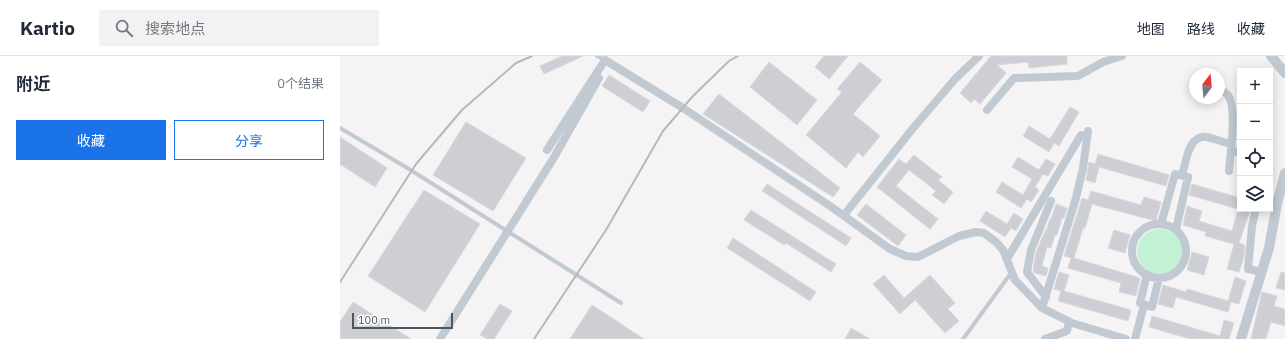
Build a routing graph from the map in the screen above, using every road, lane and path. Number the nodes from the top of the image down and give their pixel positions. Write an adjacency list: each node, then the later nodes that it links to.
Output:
1 (597, 56): 5 (lane)
2 (979, 56): 18 (street)
3 (1122, 56): 8 (street)
4 (1271, 56): 6 (street)
5 (607, 61): 11 (street); 18 (street); 21 (street)
6 (1285, 73)
7 (1225, 93): 10 (street)
8 (987, 110)
9 (340, 128): 21 (lane)
10 (1231, 147): 12 (street); 13 (street); 15 (street)
11 (547, 150)
12 (1237, 151)
13 (1228, 171)
14 (1285, 173): 23 (street)
15 (1182, 176): 19 (street); 20 (street)
16 (1051, 201): 27 (street)
17 (1255, 212): 23 (street)
18 (844, 215): 22 (street)
19 (1161, 224): 20 (street); 25 (street)
20 (1176, 229): 26 (street)
21 (508, 231): 28 (lane); 32 (street)
22 (1007, 258): 24 (street); 27 (street)
23 (1262, 272): 37 (street)
24 (1012, 273): 30 (street); 33 (lane)
25 (1147, 274): 26 (street); 29 (street)
26 (1159, 278): 29 (street)
27 (1046, 296): 30 (street)
28 (621, 303)
29 (1144, 305): 36 (street)
30 (1042, 308): 31 (street)
31 (1069, 322): 34 (street); 35 (street)
32 (440, 339)
33 (963, 339)
34 (1046, 339)
35 (1126, 339)
36 (1135, 339)
37 (1241, 339)

